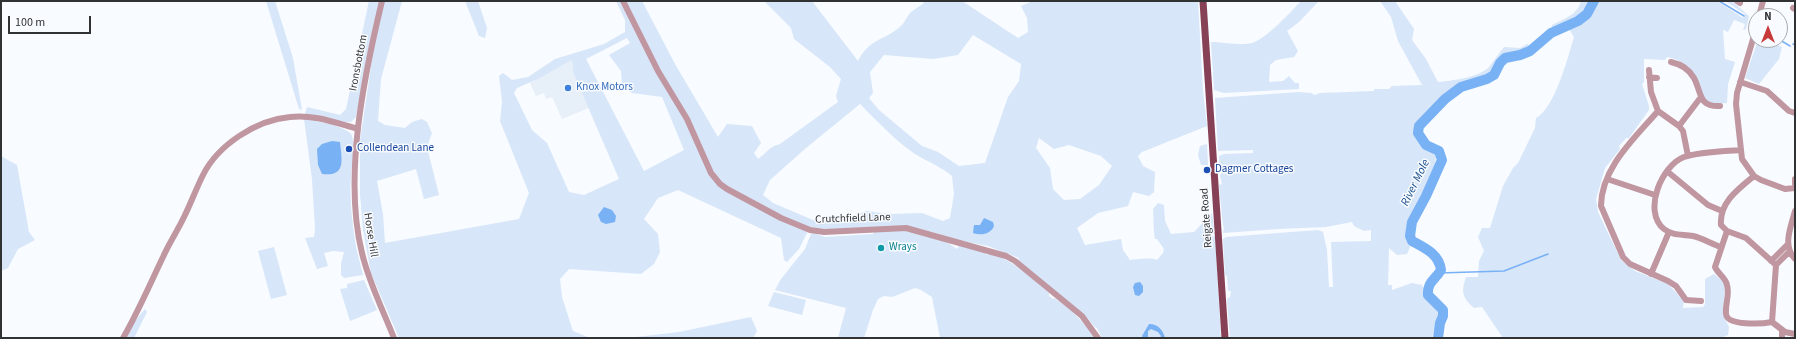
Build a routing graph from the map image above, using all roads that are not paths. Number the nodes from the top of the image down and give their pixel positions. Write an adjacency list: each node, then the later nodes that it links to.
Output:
1 (382, 1): 15 (street, Ironsbottom)
2 (623, 1): 42 (street, Crutchfield Lane)
3 (1203, 1): 43 (main road, Reigate Road)
4 (1750, 48): 9 (street)
5 (1671, 62): 10 (street)
6 (1649, 70): 7 (street)
7 (1649, 77): 8 (street); 12 (street)
8 (1657, 78)
9 (1740, 82): 13 (street); 16 (street)
10 (1701, 97): 11 (street); 14 (street)
11 (1720, 106)
12 (1658, 111): 14 (street); 20 (street)
13 (1795, 114)
14 (1679, 126): 17 (street)
15 (358, 129): 40 (street); 41 (street, Horse Hill)
16 (1741, 150): 17 (street); 19 (street)
17 (1688, 156): 18 (street)
18 (1668, 172): 24 (street); 25 (street)
19 (1754, 176): 23 (street); 25 (street)
20 (1607, 179): 24 (street); 35 (street)
21 (1795, 179): 22 (street)
22 (1795, 184)
23 (1795, 188)
24 (1655, 195): 28 (street)
25 (1722, 211): 27 (street)
26 (1795, 211): 29 (street)
27 (1727, 231): 30 (street); 33 (street)
28 (1669, 232): 30 (street); 35 (street)
29 (1788, 244): 31 (street); 33 (street)
30 (1721, 247): 37 (street)
31 (1789, 252): 32 (street); 34 (street)
32 (1795, 259)
33 (1770, 261): 34 (street)
34 (1776, 266): 37 (street)
35 (1651, 274): 36 (street)
36 (1701, 301)
37 (1772, 322): 38 (street)
38 (1782, 330): 39 (street); 44 (street)
39 (1795, 334)
40 (123, 338)
41 (394, 338)
42 (1098, 338)
43 (1225, 338)
44 (1782, 338)

